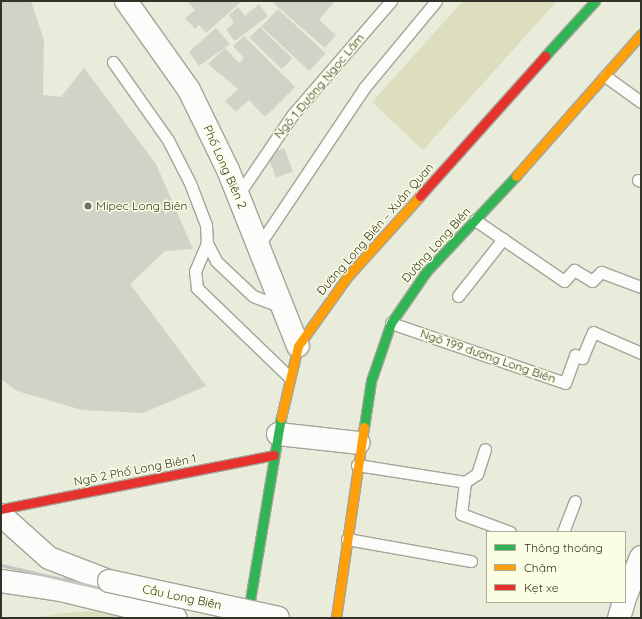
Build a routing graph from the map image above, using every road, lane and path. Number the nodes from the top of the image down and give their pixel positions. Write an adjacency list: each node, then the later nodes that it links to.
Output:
1 (126, 1): 9 (street, Phố Long Biên 2)
2 (391, 1): 9 (lane, Ngõ 1 Đường Ngọc Lâm)
3 (436, 1): 13 (lane)
4 (595, 1): 18 (main road, Đường Long Biên – Xuân Quan)
5 (641, 34): 7 (main road, Đường Long Biên)
6 (113, 62): 12 (lane)
7 (605, 76): 8 (lane); 10 (main road, Đường Long Biên)
8 (641, 102)
9 (238, 195): 13 (street, Phố Long Biên 2)
10 (475, 220): 11 (lane); 17 (main road, Đường Long Biên)
11 (503, 239): 14 (lane); 15 (lane)
12 (207, 243): 16 (lane); 20 (lane)
13 (259, 245): 16 (street, Phố Long Biên 2)
14 (641, 287)
15 (458, 296)
16 (283, 307): 18 (street, Phố Long Biên 2)
17 (391, 323): 19 (lane, Ngõ 199 đường Long Biên); 22 (main road, Đường Long Biên)
18 (298, 346): 20 (main road, Đường Long Biên – Xuân Quan)
19 (641, 353)
20 (288, 376): 21 (main road, Đường Long Biên – Xuân Quan)
21 (278, 434): 22 (street); 24 (main road, Đường Long Biên – Xuân Quan)
22 (360, 443): 25 (main road, Đường Long Biên)
23 (485, 449): 26 (lane)
24 (274, 455): 28 (main road, Ngõ 2 Phố Long Biên 1); 39 (main road, Đường Long Biên – Xuân Quan)
25 (357, 465): 26 (lane); 32 (main road, Đường Long Biên)
26 (465, 482): 30 (lane)
27 (575, 501): 31 (lane)
28 (1, 509)
29 (1, 515): 40 (street, Cầu Long Biên, bridge)
30 (507, 531)
31 (563, 531)
32 (347, 539): 34 (lane); 41 (main road, Đường Long Biên)
33 (641, 557): 36 (street)
34 (471, 561)
35 (7, 585): 38 (street, Cầu Long Biên)
36 (626, 595)
37 (624, 603): 42 (street)
38 (176, 618)
39 (247, 618)
40 (278, 618)
41 (336, 618)
42 (619, 618)

